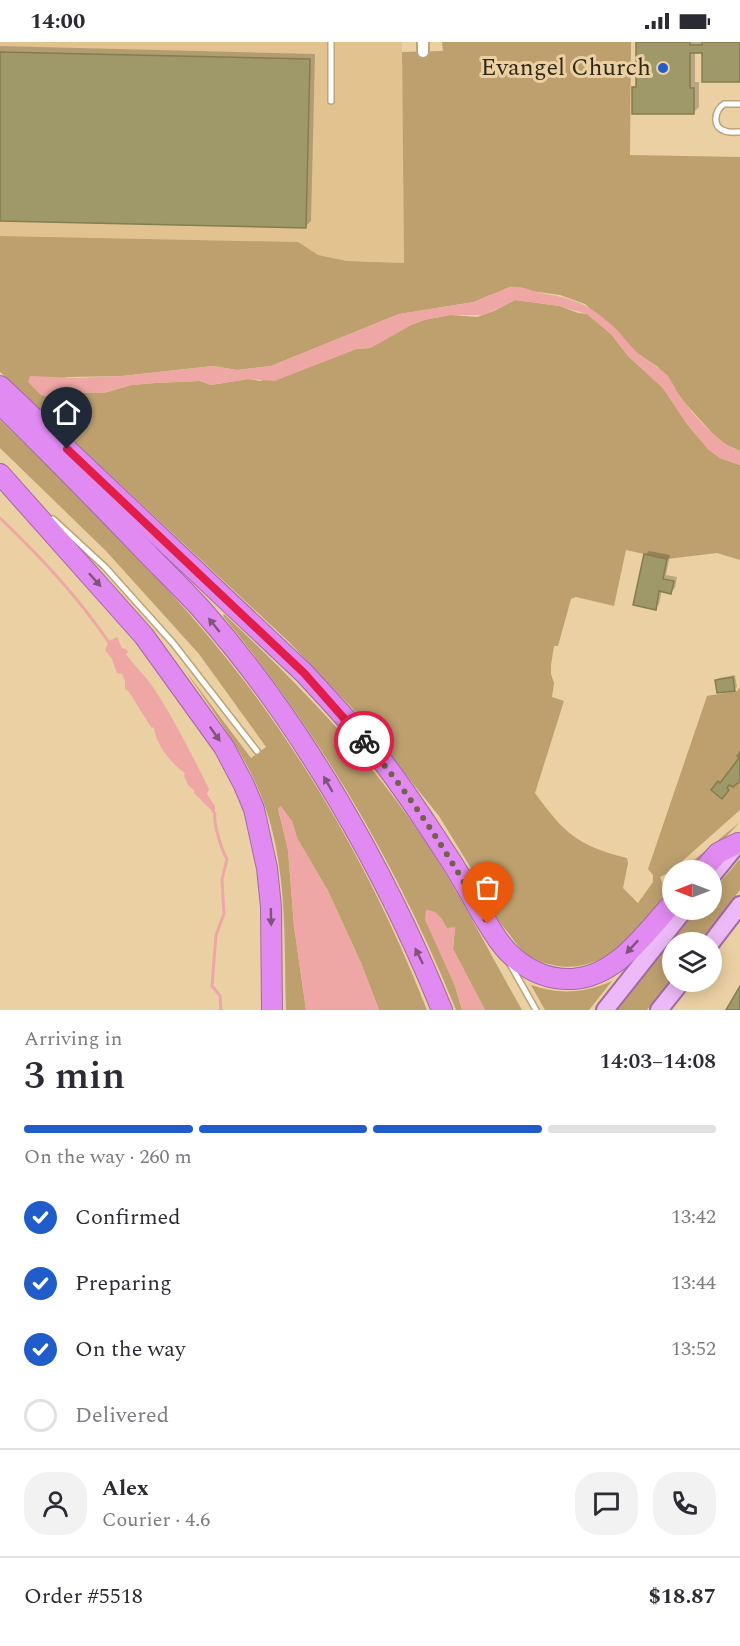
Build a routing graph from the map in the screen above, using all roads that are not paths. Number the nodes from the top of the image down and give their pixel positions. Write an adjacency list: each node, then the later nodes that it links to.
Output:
1 (331, 42): 2 (lane)
2 (331, 101)
3 (740, 104): 4 (lane)
4 (740, 132)
5 (0, 386): 18 (highway)
6 (0, 404): 21 (highway, one-way to 6)
7 (0, 473): 8 (lane); 20 (highway, one-way to 20)
8 (35, 504)
9 (44, 512): 10 (lane)
10 (257, 751)
11 (739, 842): 12 (highway); 13 (main road)
12 (712, 860)
13 (722, 863)
14 (740, 905): 17 (main road)
15 (662, 915): 18 (highway, one-way to 18)
16 (676, 920): 23 (main road)
17 (719, 932)
18 (498, 942): 22 (lane)
19 (673, 992): 24 (main road)
20 (272, 1010)
21 (442, 1010)
22 (536, 1010)
23 (604, 1010)
24 (659, 1010)

